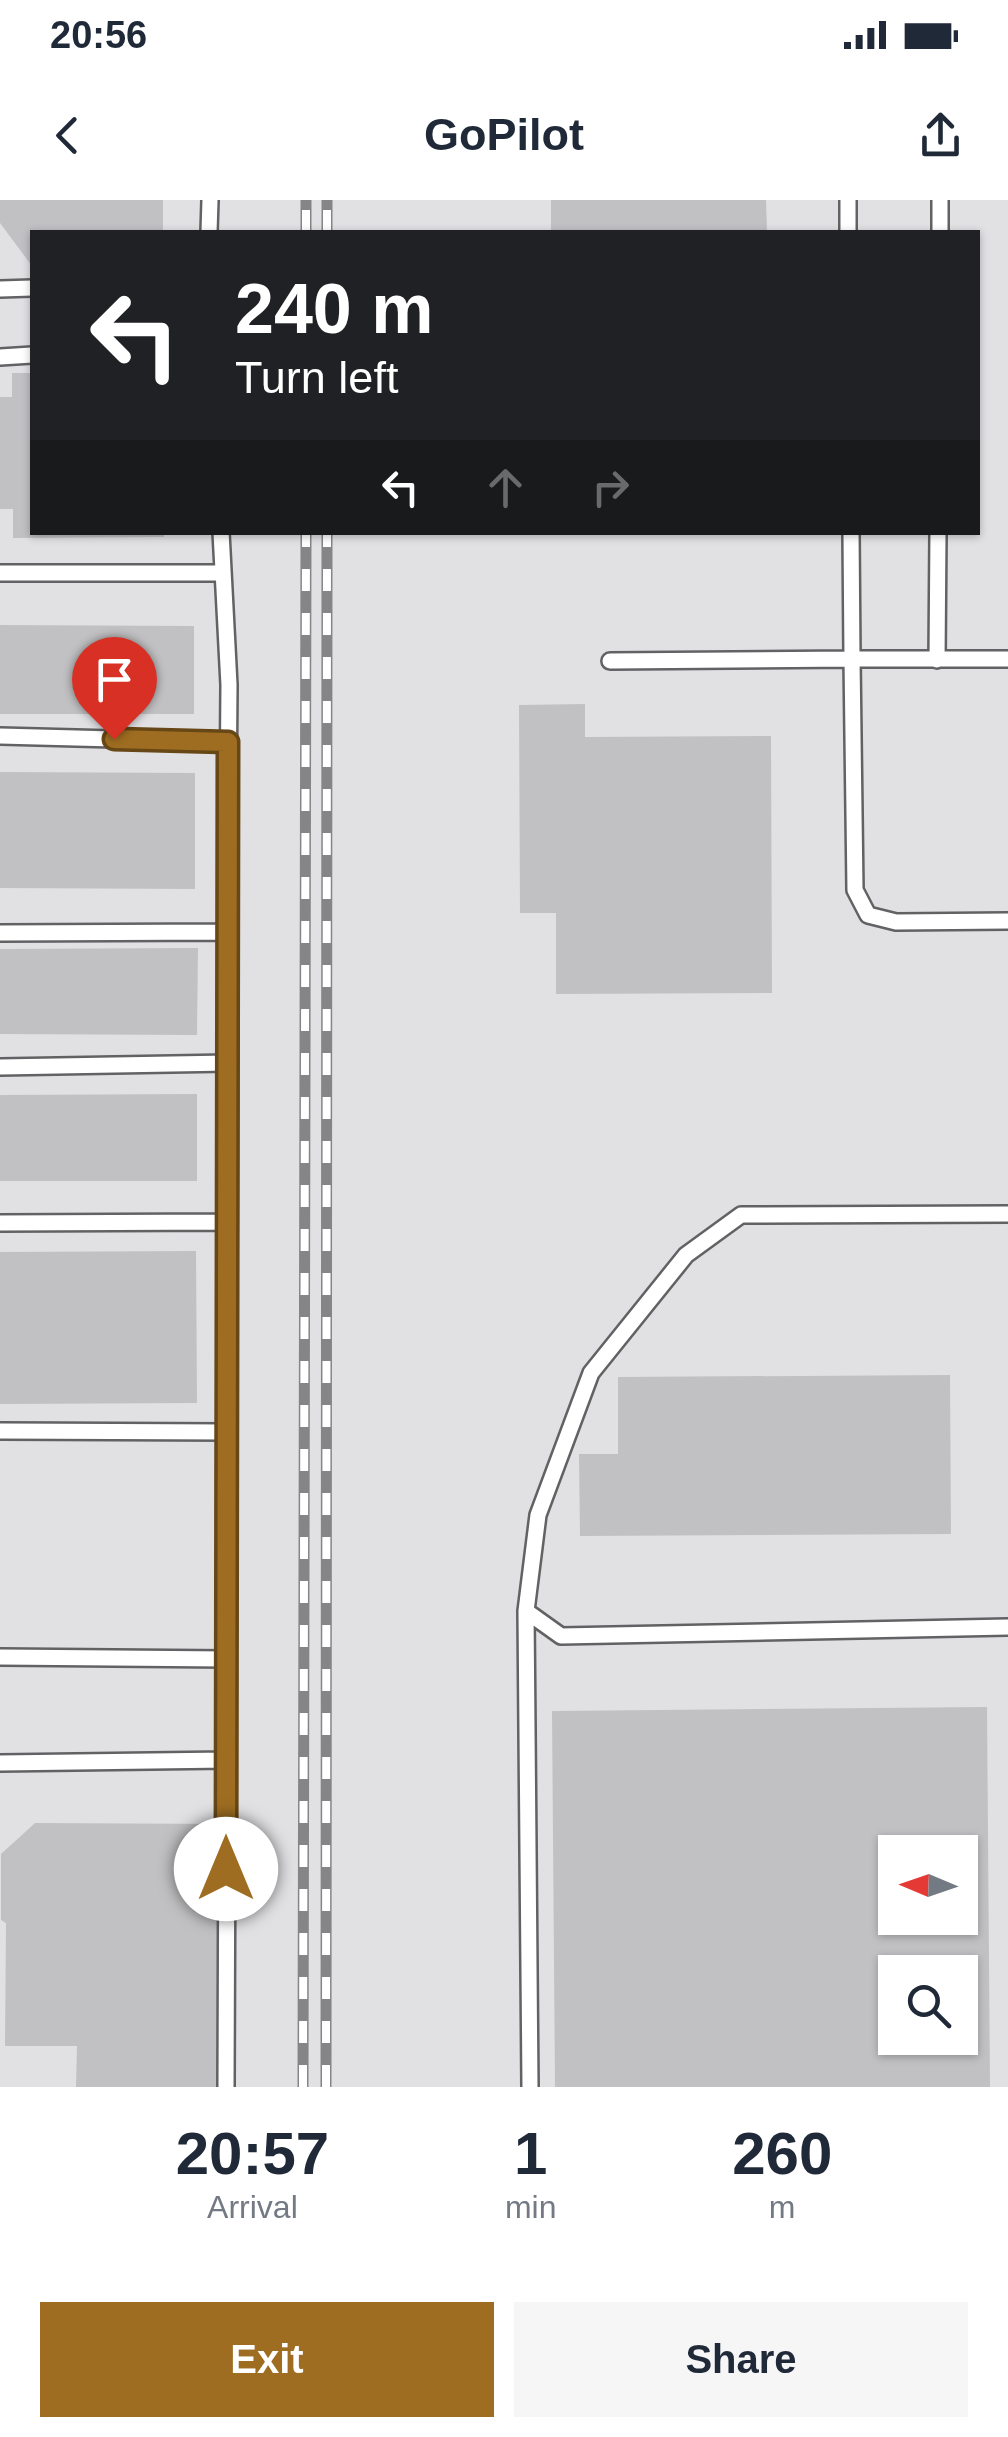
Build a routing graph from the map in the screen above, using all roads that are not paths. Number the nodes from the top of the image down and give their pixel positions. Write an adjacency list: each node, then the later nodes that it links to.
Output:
1 (210, 200): 4 (lane)
2 (848, 200): 5 (lane)
3 (940, 200): 6 (lane)
4 (210, 230)
5 (848, 230)
6 (940, 230)
7 (30, 288): 8 (lane)
8 (0, 289)
9 (30, 356): 10 (lane)
10 (0, 358)
11 (221, 535): 15 (lane)
12 (851, 535): 17 (lane)
13 (938, 535): 18 (lane)
14 (0, 573): 15 (lane)
15 (223, 573): 21 (lane)
16 (1008, 658): 18 (lane)
17 (852, 660): 18 (lane); 19 (lane); 22 (lane)
18 (936, 660)
19 (610, 661)
20 (0, 736): 21 (lane)
21 (228, 742): 23 (lane)
22 (1008, 921)
23 (227, 932): 24 (lane); 25 (lane)
24 (0, 933)
25 (229, 1064): 26 (lane); 28 (lane)
26 (0, 1067)
27 (1008, 1214): 32 (lane)
28 (227, 1222): 29 (lane); 31 (lane)
29 (0, 1223)
30 (0, 1431): 31 (lane)
31 (228, 1432): 35 (lane)
32 (526, 1611): 33 (lane); 39 (lane)
33 (1008, 1628)
34 (0, 1657): 35 (lane)
35 (227, 1659): 36 (lane)
36 (227, 1760): 37 (lane); 38 (lane)
37 (0, 1763)
38 (226, 2087)
39 (530, 2087)

